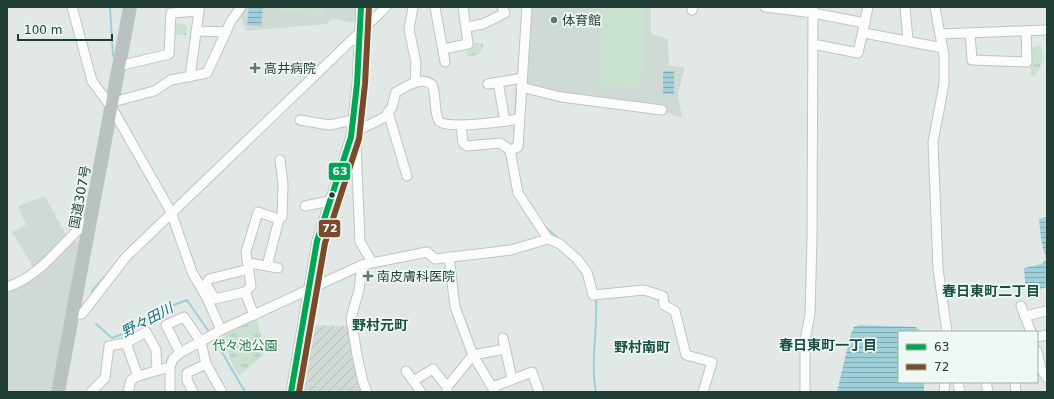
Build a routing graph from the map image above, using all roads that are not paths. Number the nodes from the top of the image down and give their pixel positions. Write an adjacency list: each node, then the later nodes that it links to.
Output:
1 (72, 7): 38 (street)
2 (130, 7): 32 (highway, 国道307号)
3 (241, 7): 23 (street)
4 (361, 7): 21 (street)
5 (386, 7): 21 (street)
6 (414, 7): 35 (street)
7 (435, 7): 30 (street)
8 (463, 7): 18 (street)
9 (502, 7): 18 (street)
10 (527, 7): 34 (street)
11 (766, 7): 16 (street)
12 (868, 7): 17 (street)
13 (905, 7): 27 (street)
14 (935, 7): 26 (street)
15 (199, 9): 20 (street); 32 (street)
16 (813, 10): 17 (street); 28 (street)
17 (865, 23): 24 (street)
18 (466, 27): 30 (street)
19 (1047, 30): 22 (street)
20 (196, 31): 23 (street); 33 (street)
21 (360, 31): 42 (street); 51 (street)
22 (1026, 31): 25 (street); 25 (street)
23 (226, 32): 33 (street)
24 (864, 33): 27 (street); 28 (street)
25 (970, 33): 26 (street)
26 (940, 34): 29 (street)
27 (908, 41): 29 (street)
28 (813, 44): 100 (street)
29 (942, 48): 70 (street)
30 (443, 49): 31 (street)
31 (445, 62)
32 (118, 68): 38 (highway, 国道307号)
33 (190, 77): 38 (street)
34 (520, 81): 36 (street); 39 (street); 43 (street)
35 (416, 82): 40 (street); 44 (street)
36 (498, 82): 37 (street); 43 (street)
37 (488, 84)
38 (112, 105): 51 (street); 52 (highway, 国道307号)
39 (662, 110)
40 (388, 112): 45 (street); 48 (street)
41 (300, 120): 42 (street)
42 (354, 120): 45 (street)
43 (513, 120): 44 (street); 46 (street)
44 (461, 125): 46 (street)
45 (351, 135): 49 (street); 56 (street)
46 (513, 149): 54 (street)
47 (280, 160): 53 (street)
48 (408, 176)
49 (329, 201): 50 (street); 62 (street)
50 (305, 206)
51 (171, 212): 66 (street); 69 (street)
52 (90, 219): 61 (street); 66 (highway, 国道307号)
53 (279, 219): 58 (street); 59 (street)
54 (548, 239): 55 (street); 99 (street)
55 (449, 256): 56 (street); 77 (street)
56 (372, 262): 57 (street)
57 (362, 265): 62 (street); 96 (street)
58 (249, 266): 59 (street); 63 (street); 63 (street)
59 (267, 266): 60 (street)
60 (278, 268)
61 (7, 287)
62 (308, 289): 67 (street); 95 (street)
63 (245, 292): 67 (street)
64 (1021, 306): 68 (street)
65 (1047, 311): 68 (street)
66 (72, 314): 89 (highway, 国道307号)
67 (254, 315): 69 (street)
68 (1025, 316): 71 (street)
69 (221, 330): 73 (street)
70 (947, 331)
71 (1031, 331)
72 (503, 338): 75 (street)
73 (201, 342): 76 (street); 76 (street); 79 (street)
74 (126, 343): 81 (street); 83 (street); 90 (street)
75 (505, 349): 77 (street); 85 (street)
76 (180, 353): 80 (street)
77 (473, 355): 87 (street); 88 (street)
78 (1041, 356): 84 (street)
79 (206, 364): 93 (street); 94 (street)
80 (170, 367): 81 (street); 92 (street)
81 (156, 370): 83 (street)
82 (406, 371): 86 (street)
83 (138, 376): 91 (street)
84 (1047, 378)
85 (512, 379): 88 (street); 98 (street)
86 (413, 381): 87 (street); 97 (street)
87 (447, 389)
88 (494, 389)
89 (58, 392)
90 (91, 392)
91 (128, 392)
92 (170, 392)
93 (193, 392)
94 (222, 392)
95 (291, 392)
96 (367, 392)
97 (420, 392)
98 (539, 392)
99 (703, 392)
100 (804, 392)

